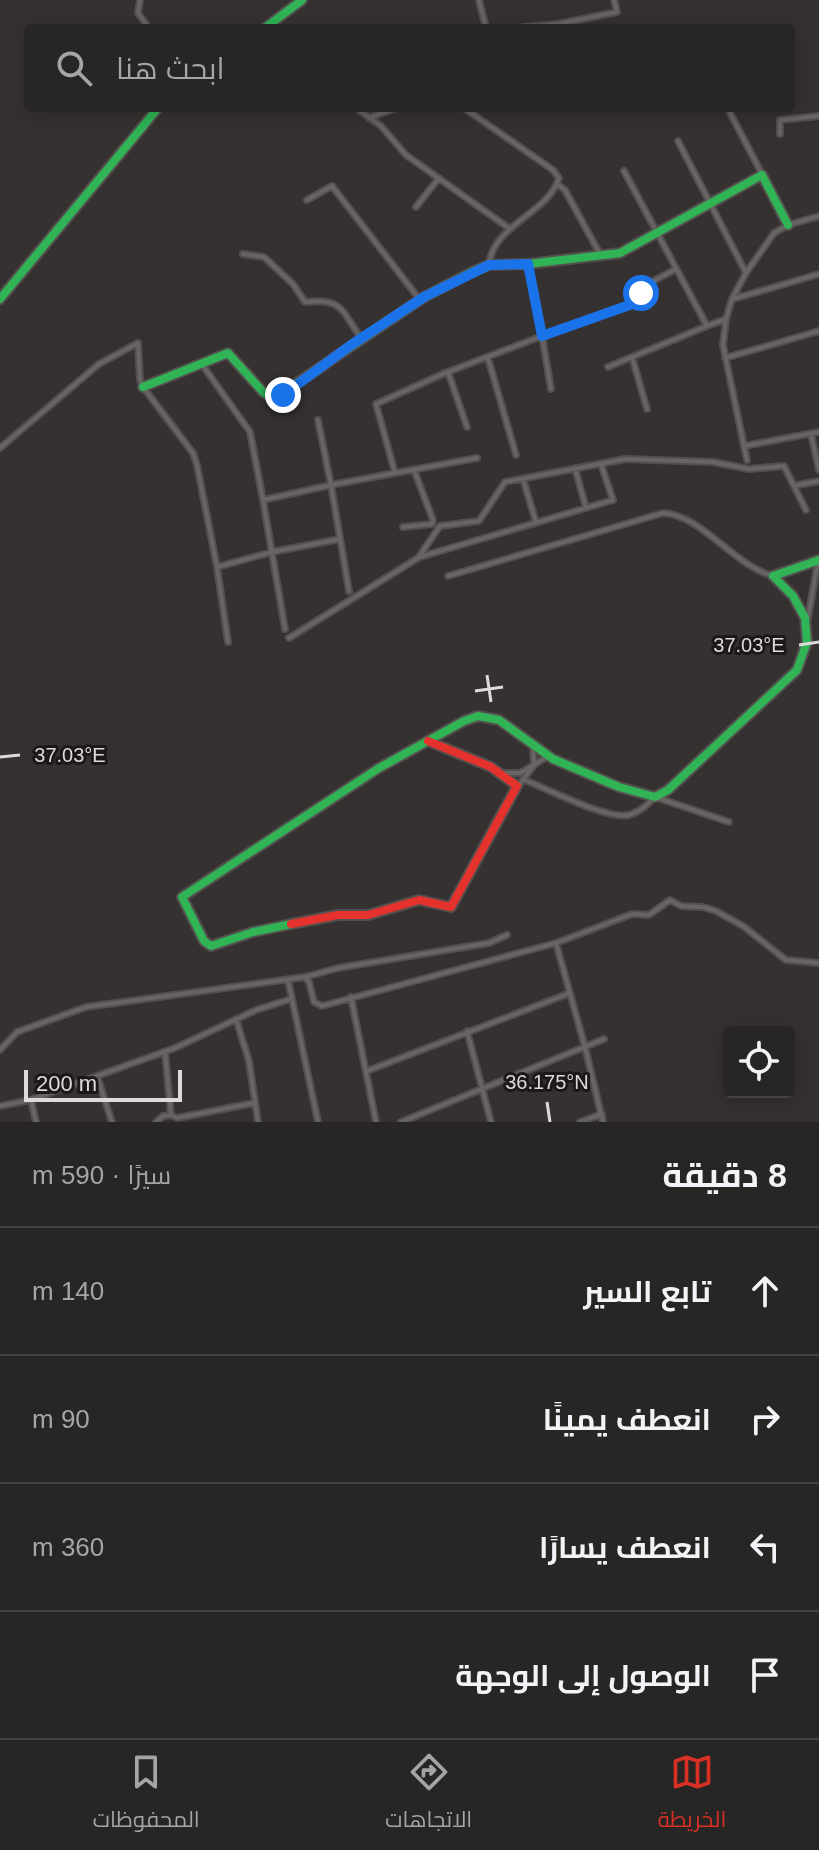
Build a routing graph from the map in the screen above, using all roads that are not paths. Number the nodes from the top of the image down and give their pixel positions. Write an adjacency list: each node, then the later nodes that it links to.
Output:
1 (140, 0): 5 (street)
2 (302, 0): 6 (street)
3 (479, 0): 7 (street)
4 (614, 0): 8 (street)
5 (146, 24)
6 (270, 24)
7 (485, 24)
8 (558, 24)
9 (155, 112): 36 (street)
10 (361, 112): 15 (street)
11 (385, 112): 15 (street)
12 (472, 112): 21 (street)
13 (730, 112): 19 (street)
14 (819, 116): 16 (street)
15 (369, 118): 20 (street)
16 (780, 134)
17 (678, 141): 23 (street)
18 (624, 171): 28 (street)
19 (762, 175): 23 (street); 26 (street)
20 (439, 178): 24 (street); 27 (street)
21 (557, 184): 27 (street); 30 (street)
22 (307, 200): 38 (street)
23 (710, 205): 28 (street); 34 (street)
24 (416, 207)
25 (819, 216): 26 (street)
26 (788, 225): 34 (street)
27 (510, 229): 32 (street)
28 (657, 233): 30 (street); 33 (street)
29 (243, 254): 43 (street)
30 (601, 256): 31 (street)
31 (528, 264): 32 (street); 42 (street)
32 (489, 265): 38 (street)
33 (677, 269): 40 (street); 42 (street)
34 (746, 273): 37 (street)
35 (819, 274): 37 (street)
36 (0, 299)
37 (732, 299): 39 (street)
38 (420, 300): 43 (street)
39 (726, 319): 40 (street); 46 (street)
40 (707, 326): 44 (street)
41 (819, 331): 46 (street)
42 (542, 336): 45 (street); 51 (street)
43 (361, 338): 47 (street)
44 (632, 357): 48 (street); 52 (street)
45 (488, 358): 49 (street); 59 (street)
46 (724, 358): 57 (street)
47 (201, 363): 50 (street); 71 (street)
48 (608, 367)
49 (448, 372): 54 (street); 66 (street)
50 (143, 387): 58 (street); 80 (street)
51 (551, 389)
52 (647, 409)
53 (318, 420): 69 (street)
54 (467, 427)
55 (819, 432): 56 (street)
56 (811, 434): 57 (street); 65 (street)
57 (744, 446): 61 (street)
58 (0, 448)
59 (516, 455)
60 (477, 458): 64 (street)
61 (747, 460)
62 (601, 464): 63 (street); 72 (street); 73 (street)
63 (575, 468): 67 (street); 72 (street)
64 (414, 470): 66 (street); 75 (street)
65 (819, 470)
66 (395, 473): 69 (street)
67 (523, 479): 74 (street); 78 (street)
68 (819, 481): 70 (street)
69 (331, 485): 71 (street); 76 (street)
70 (798, 485)
71 (263, 500): 77 (street)
72 (586, 508): 74 (street)
73 (806, 510)
74 (536, 522): 78 (street)
75 (403, 527)
76 (340, 539): 77 (street); 83 (street)
77 (272, 552): 80 (street); 85 (street)
78 (418, 558): 86 (street)
79 (818, 560): 82 (street); 84 (street)
80 (217, 567): 87 (street)
81 (448, 576): 82 (street)
82 (773, 576): 84 (street)
83 (349, 591)
84 (808, 618): 95 (street)
85 (285, 629)
86 (289, 638)
87 (228, 642)
88 (428, 741): 89 (street); 92 (street); 94 (street)
89 (533, 745): 90 (street); 91 (street)
90 (548, 756): 91 (street); 95 (street)
91 (534, 765): 92 (street); 93 (street)
92 (502, 773): 94 (street)
93 (525, 780): 94 (street); 95 (street)
94 (516, 790)
95 (655, 797): 96 (street)
96 (729, 822)
97 (507, 935): 100 (street)
98 (556, 943): 99 (street); 102 (street); 103 (street)
99 (819, 963)
100 (305, 977): 101 (street); 103 (street)
101 (287, 979): 104 (street); 109 (street)
102 (570, 993): 106 (street); 108 (street)
103 (351, 997): 111 (street)
104 (291, 999): 105 (street); 125 (street)
105 (236, 1018): 110 (street); 115 (street)
106 (467, 1031): 111 (street); 113 (street)
107 (604, 1039): 108 (street)
108 (585, 1047): 113 (street); 118 (street)
109 (0, 1050)
110 (165, 1052): 112 (street); 119 (street)
111 (367, 1071): 126 (street)
112 (97, 1076): 114 (street); 121 (street)
113 (483, 1090): 127 (street); 128 (street)
114 (31, 1100): 116 (street); 120 (street)
115 (254, 1103): 117 (street); 124 (street)
116 (0, 1106)
117 (206, 1113): 119 (street); 123 (street)
118 (602, 1114): 129 (street); 130 (street)
119 (171, 1115): 122 (street)
120 (36, 1122)
121 (112, 1122)
122 (156, 1122)
123 (208, 1122)
124 (258, 1122)
125 (318, 1122)
126 (376, 1122)
127 (401, 1122)
128 (491, 1122)
129 (580, 1122)
130 (603, 1122)

